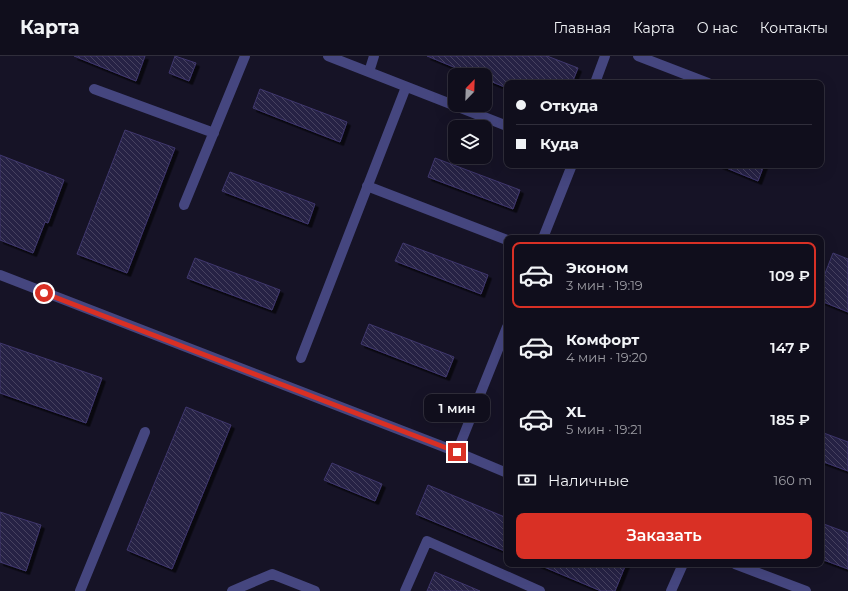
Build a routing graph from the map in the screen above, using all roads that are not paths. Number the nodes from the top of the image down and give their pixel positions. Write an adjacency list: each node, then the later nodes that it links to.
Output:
1 (245, 56): 12 (lane)
2 (328, 56): 6 (lane)
3 (374, 56): 6 (lane)
4 (605, 56): 7 (lane)
5 (638, 56): 8 (lane)
6 (369, 72): 9 (lane)
7 (595, 80)
8 (700, 80)
9 (406, 87): 11 (lane); 14 (lane)
10 (94, 89): 12 (lane)
11 (504, 125)
12 (214, 133): 15 (lane)
13 (571, 168): 16 (lane)
14 (367, 186): 17 (lane); 20 (lane)
15 (184, 205)
16 (544, 235)
17 (504, 239)
18 (0, 276): 22 (lane)
19 (504, 335): 22 (lane)
20 (301, 358)
21 (145, 432): 26 (lane)
22 (457, 452): 23 (lane)
23 (504, 472)
24 (682, 567): 31 (lane)
25 (743, 567): 32 (lane)
26 (80, 591)
27 (232, 591): 28 (lane)
28 (315, 591)
29 (405, 591): 30 (lane)
30 (540, 591)
31 (672, 591)
32 (806, 591)

